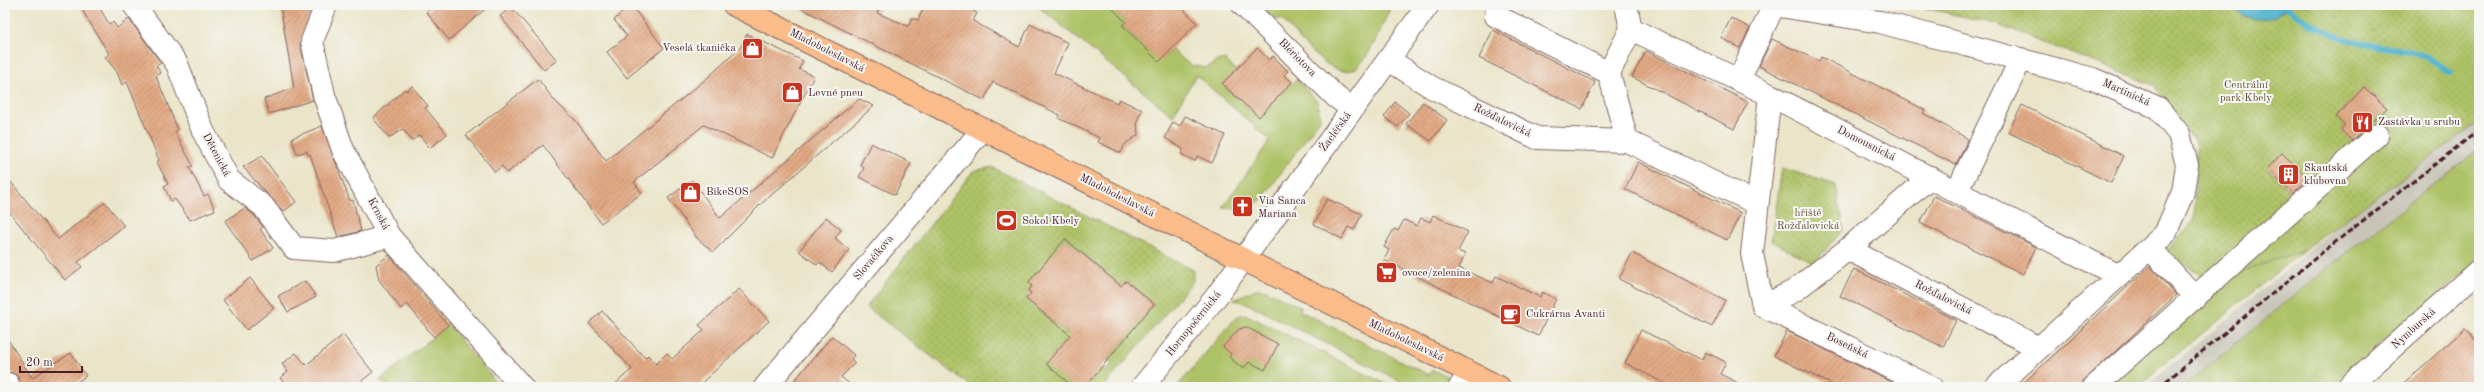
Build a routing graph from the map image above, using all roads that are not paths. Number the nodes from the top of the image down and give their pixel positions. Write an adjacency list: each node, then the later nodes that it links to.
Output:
1 (134, 5): 23 (street, Dětenická)
2 (326, 5): 23 (street, Krnská)
3 (734, 5): 17 (main road, Mladoboleslavská)
4 (1243, 5): 16 (street, Blériotova)
5 (1428, 5): 12 (street, Žacléřská)
6 (1497, 5): 13 (street)
7 (1626, 5): 10 (street)
8 (1774, 5): 9 (street, Martinická); 14 (street)
9 (1882, 14): 11 (street, Martinická)
10 (1631, 29): 13 (street); 14 (street, Domousnická)
11 (2021, 59): 21 (street); 24 (street, Martinická)
12 (1389, 60): 16 (street, Žacléřská); 19 (street, Rožďalovická)
13 (1609, 73): 19 (street)
14 (1739, 80): 15 (street, Domousnická)
15 (1770, 95): 20 (street, Domousnická); 22 (street)
16 (1352, 109): 26 (street, Žacléřská)
17 (983, 129): 26 (main road, Mladoboleslavská); 34 (street, Slovačíkova)
18 (2377, 135): 29 (street)
19 (1627, 141): 22 (street, Rožďalovická)
20 (1930, 177): 21 (street, Domousnická); 25 (street)
21 (1957, 191): 28 (street, Domousnická)
22 (1756, 203): 30 (street)
23 (390, 236): 33 (street, Krnská)
24 (2150, 248): 28 (street, Martinická); 29 (street)
25 (1848, 249): 30 (street); 31 (street, Rožďalovická)
26 (1244, 260): 32 (main road, Mladoboleslavská); 35 (street, Hornopočernická)
27 (2479, 270): 40 (street, Nymburská)
28 (2120, 276): 31 (street, Martinická)
29 (2194, 296): 39 (street)
30 (1764, 306): 37 (street, Boseňská)
31 (2039, 348): 38 (street, Martinická)
32 (1465, 380): 36 (main road, Mladoboleslavská)
33 (522, 387)
34 (765, 387)
35 (1142, 387)
36 (1499, 387)
37 (1931, 387)
38 (1996, 387)
39 (2094, 387)
40 (2348, 387)

